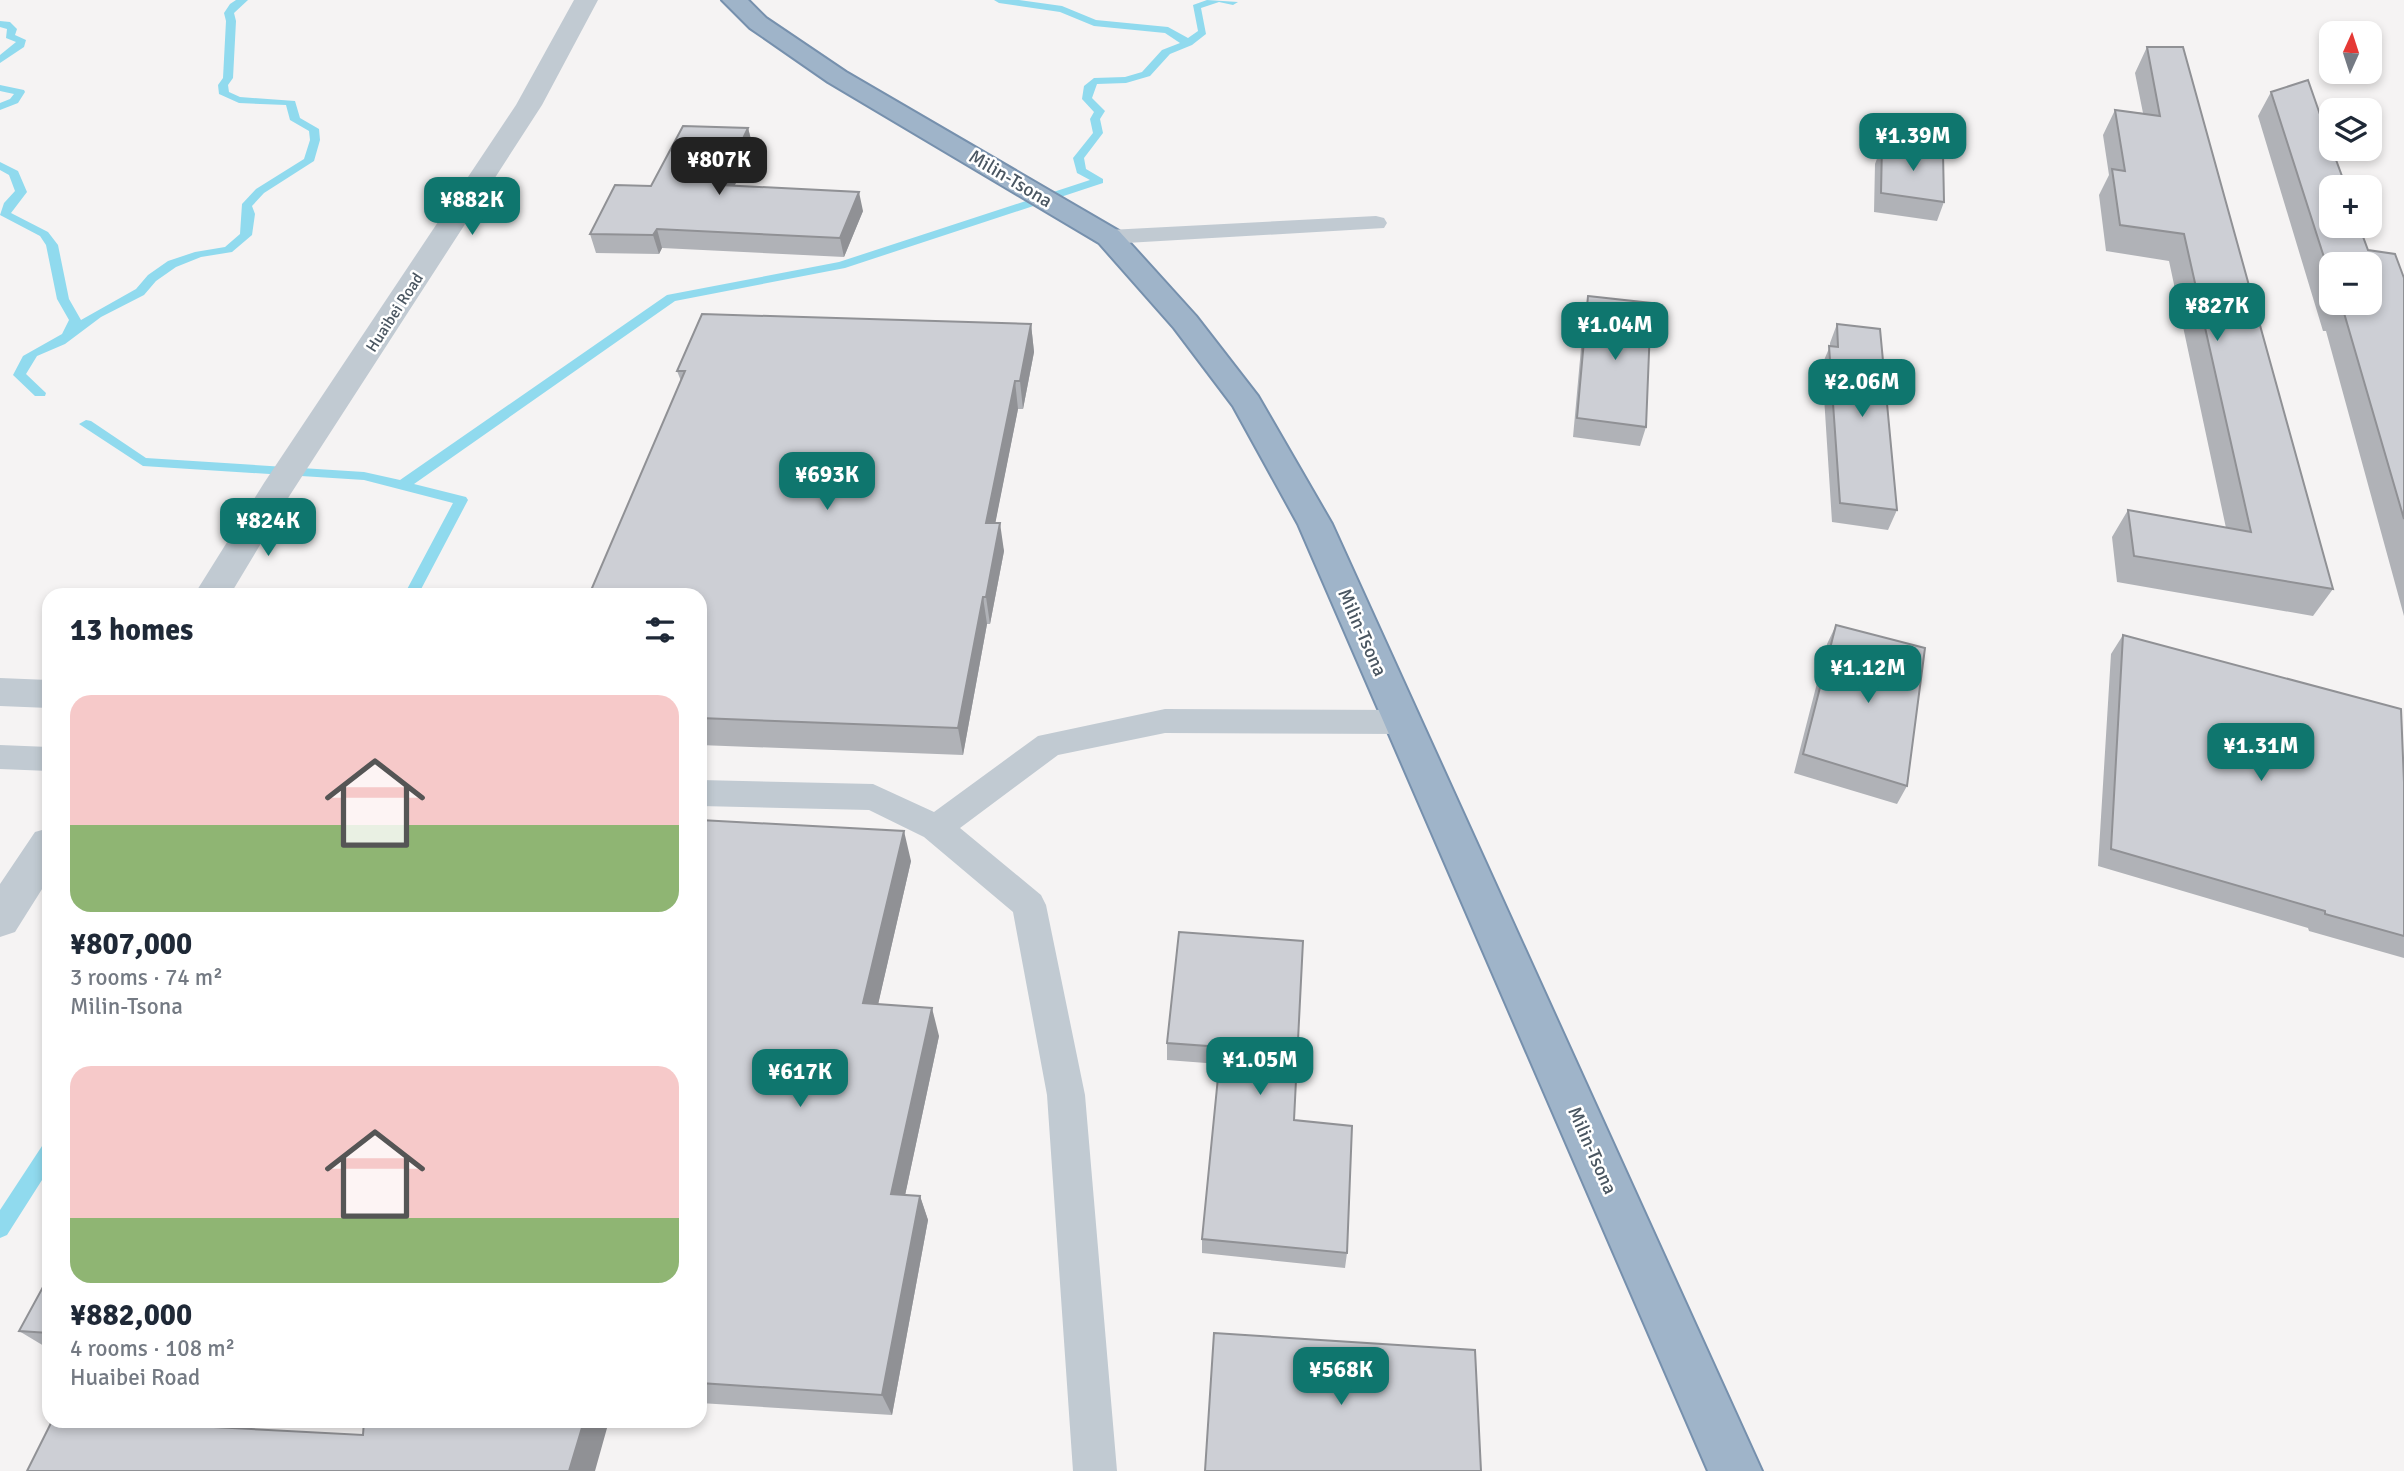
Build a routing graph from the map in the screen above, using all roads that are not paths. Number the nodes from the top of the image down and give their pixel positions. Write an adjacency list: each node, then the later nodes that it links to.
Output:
1 (586, 0): 5 (street, Huaibei Road)
2 (734, 0): 4 (highway, Milin-Tsona)
3 (1376, 223): 4 (lane)
4 (1109, 237): 8 (highway, Milin-Tsona)
5 (216, 588)
6 (0, 692): 7 (street)
7 (42, 694)
8 (1403, 722): 12 (lane); 16 (highway, Milin-Tsona)
9 (0, 757): 10 (lane)
10 (42, 759)
11 (707, 793): 12 (lane)
12 (936, 828): 15 (lane)
13 (42, 855): 14 (street)
14 (0, 919)
15 (1096, 1471)
16 (1735, 1471)

